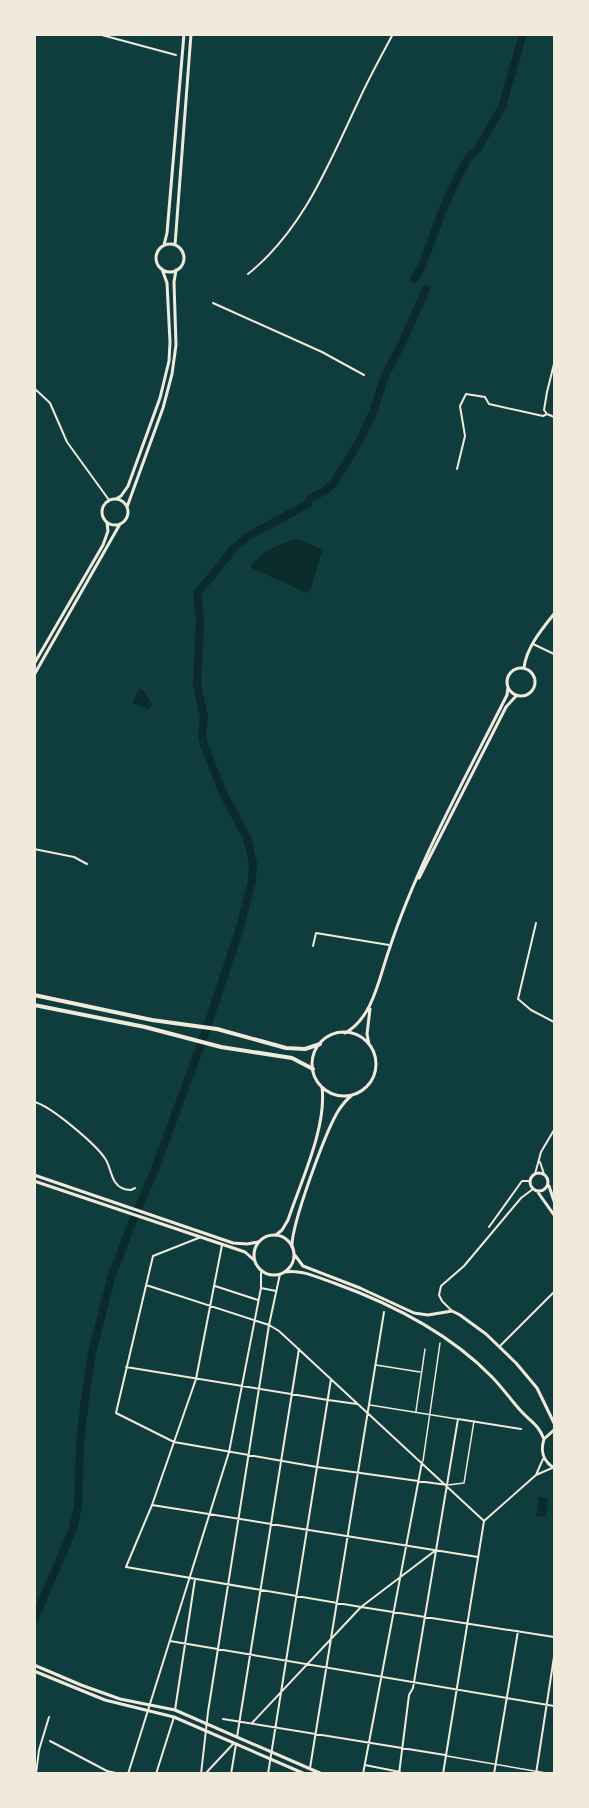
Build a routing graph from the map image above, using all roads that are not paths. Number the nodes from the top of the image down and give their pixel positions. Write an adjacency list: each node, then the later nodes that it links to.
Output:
1 (98, 34): 5 (street)
2 (184, 34): 6 (main road)
3 (191, 34): 7 (main road)
4 (393, 34): 10 (street)
5 (176, 55)
6 (164, 245): 7 (main road); 8 (main road)
7 (175, 245): 9 (main road)
8 (162, 269): 9 (main road); 18 (main road)
9 (176, 270): 20 (main road)
10 (248, 274)
11 (213, 303): 13 (street)
12 (555, 364): 15 (street)
13 (364, 375)
14 (34, 388): 19 (street)
15 (547, 414): 16 (street); 17 (street)
16 (555, 417)
17 (457, 469)
18 (116, 499): 19 (main road); 20 (main road)
19 (109, 500): 21 (main road)
20 (127, 507): 22 (main road)
21 (107, 523): 22 (main road); 26 (main road)
22 (120, 525): 28 (main road)
23 (555, 614): 24 (main road)
24 (533, 644): 25 (street); 27 (main road)
25 (555, 654)
26 (34, 664)
27 (524, 668): 29 (main road); 30 (main road)
28 (34, 675)
29 (508, 687): 30 (main road); 33 (main road)
30 (517, 695): 33 (main road)
31 (34, 849): 32 (street)
32 (87, 864)
33 (411, 893): 36 (main road)
34 (536, 923): 40 (street)
35 (313, 945): 36 (street)
36 (390, 945): 38 (main road)
37 (34, 995): 42 (highway)
38 (370, 1004): 41 (main road); 43 (main road)
39 (34, 1005): 44 (highway)
40 (555, 1022)
41 (345, 1033): 42 (main road); 43 (main road)
42 (320, 1044): 44 (main road)
43 (369, 1045): 46 (main road)
44 (313, 1069): 45 (main road)
45 (322, 1087): 46 (main road); 61 (main road)
46 (352, 1095): 65 (main road)
47 (34, 1102): 56 (street)
48 (555, 1130): 49 (street)
49 (539, 1160): 50 (street); 51 (street)
50 (535, 1174): 51 (main road); 54 (main road)
51 (544, 1174): 55 (main road)
52 (34, 1175): 63 (main road)
53 (34, 1180): 62 (main road)
54 (530, 1181): 57 (main road); 60 (street)
55 (548, 1184): 57 (main road); 58 (main road)
56 (135, 1188)
57 (535, 1190): 59 (main road); 79 (street)
58 (555, 1201)
59 (555, 1215)
60 (489, 1227)
61 (276, 1235): 63 (main road); 65 (main road)
62 (201, 1237): 64 (main road); 71 (street)
63 (258, 1242): 67 (main road)
64 (222, 1245): 67 (main road); 72 (street)
65 (292, 1247): 66 (main road)
66 (294, 1254): 69 (main road); 79 (main road)
67 (254, 1260): 68 (main road)
68 (261, 1270): 70 (main road); 73 (street)
69 (285, 1272): 70 (main road); 105 (main road)
70 (280, 1274): 74 (street)
71 (146, 1285): 77 (street); 87 (street)
72 (215, 1286): 76 (street); 77 (street)
73 (261, 1288): 74 (street); 76 (street)
74 (276, 1291): 81 (street)
75 (555, 1292): 83 (street)
76 (259, 1300): 80 (street)
77 (211, 1306): 80 (street); 89 (street)
78 (384, 1311): 86 (street)
79 (452, 1311): 83 (main road)
80 (255, 1320): 81 (street); 91 (street)
81 (269, 1325): 84 (street); 92 (street)
82 (440, 1343): 99 (street)
83 (500, 1347): 102 (main road)
84 (299, 1349): 90 (street); 93 (street)
85 (425, 1349): 88 (street)
86 (376, 1365): 88 (street); 96 (street)
87 (126, 1367): 89 (street); 106 (street)
88 (421, 1372): 98 (street)
89 (196, 1378): 91 (street); 106 (street)
90 (331, 1379): 94 (street); 95 (street)
91 (242, 1387): 92 (street); 107 (street)
92 (259, 1389): 93 (street); 108 (street)
93 (291, 1394): 94 (street); 110 (street)
94 (328, 1401): 95 (street); 112 (street)
95 (357, 1404): 97 (street)
96 (369, 1404): 97 (street); 98 (street)
97 (368, 1412): 111 (street); 114 (street)
98 (415, 1412): 99 (street)
99 (430, 1414): 100 (street); 111 (street)
100 (458, 1419): 101 (street); 117 (street)
101 (474, 1421): 103 (street); 117 (street)
102 (555, 1423)
103 (520, 1429)
104 (555, 1430): 105 (main road)
105 (544, 1439): 109 (main road)
106 (174, 1442): 107 (street); 118 (street)
107 (229, 1452): 108 (street); 119 (street)
108 (249, 1455): 110 (street); 120 (street)
109 (544, 1458): 113 (main road); 115 (street)
110 (281, 1460): 112 (street); 122 (street)
111 (422, 1462): 116 (street); 117 (street)
112 (317, 1467): 114 (street); 123 (street)
113 (554, 1468): 115 (street)
114 (358, 1472): 116 (street); 124 (street)
115 (536, 1475): 121 (street)
116 (418, 1482): 117 (street); 125 (street)
117 (447, 1485): 121 (street); 126 (street)
118 (152, 1505): 119 (street); 129 (street)
119 (209, 1514): 120 (street); 129 (street)
120 (239, 1519): 122 (street); 131 (street)
121 (484, 1521): 127 (street)
122 (271, 1524): 123 (street); 132 (street)
123 (307, 1530): 124 (street); 133 (street)
124 (347, 1537): 125 (street); 134 (street)
125 (406, 1546): 126 (street); 128 (street)
126 (436, 1550): 127 (street); 128 (street); 137 (street)
127 (478, 1557): 138 (street)
128 (400, 1577): 135 (street); 136 (street)
129 (190, 1578): 130 (street); 142 (street)
130 (195, 1580): 131 (street); 143 (street)
131 (228, 1584): 132 (street); 144 (street)
132 (261, 1589): 133 (street); 145 (street)
133 (296, 1596): 134 (street); 147 (street)
134 (336, 1602): 135 (street); 141 (street)
135 (361, 1607): 136 (street); 141 (street)
136 (394, 1612): 137 (street); 152 (street)
137 (425, 1617): 138 (street); 153 (street)
138 (467, 1623): 139 (street); 154 (street)
139 (519, 1631): 140 (street); 156 (street)
140 (555, 1637)
141 (330, 1639): 148 (street); 150 (street)
142 (170, 1641): 143 (street); 158 (street)
143 (186, 1644): 144 (street); 160 (street)
144 (218, 1649): 145 (street); 166 (street)
145 (250, 1654): 147 (street); 165 (street)
146 (555, 1657): 157 (street)
147 (286, 1660): 148 (street); 155 (street)
148 (308, 1664): 150 (street); 155 (street)
149 (34, 1665): 158 (main road)
150 (326, 1667): 152 (street); 170 (street)
151 (34, 1671): 161 (main road)
152 (381, 1676): 153 (street); 174 (street)
153 (414, 1682): 154 (street); 175 (street)
154 (457, 1689): 156 (street); 177 (street)
155 (281, 1692): 167 (street); 168 (street)
156 (507, 1698): 157 (street); 179 (street)
157 (547, 1704): 159 (street); 182 (street)
158 (150, 1705): 160 (main road); 161 (street)
159 (555, 1706)
160 (176, 1710): 166 (main road)
161 (147, 1711): 163 (main road); 185 (street)
162 (49, 1717): 183 (street)
163 (174, 1717): 169 (main road); 186 (street)
164 (223, 1719): 165 (street)
165 (240, 1722): 167 (street); 171 (street)
166 (206, 1723): 169 (street); 171 (main road)
167 (252, 1723): 168 (street)
168 (275, 1727): 170 (street); 176 (street)
169 (205, 1730): 173 (main road); 187 (street)
170 (315, 1734): 174 (street); 181 (street)
171 (237, 1737): 176 (main road)
172 (50, 1741): 184 (street)
173 (235, 1743): 178 (main road); 187 (street); 188 (street)
174 (369, 1743): 175 (street); 180 (street)
175 (404, 1749): 177 (street); 193 (street)
176 (271, 1753): 178 (street); 181 (main road)
177 (446, 1756): 179 (street); 194 (street)
178 (270, 1759): 189 (street); 190 (main road)
179 (496, 1764): 182 (street); 195 (street)
180 (364, 1765): 192 (street); 193 (street)
181 (310, 1769): 191 (main road)
182 (536, 1772): 196 (street)
183 (36, 1773)
184 (120, 1773)
185 (128, 1773)
186 (156, 1773)
187 (203, 1773)
188 (231, 1773)
189 (268, 1773)
190 (305, 1773)
191 (322, 1773)
192 (363, 1773)
193 (400, 1773)
194 (443, 1773)
195 (494, 1773)
196 (552, 1773)

